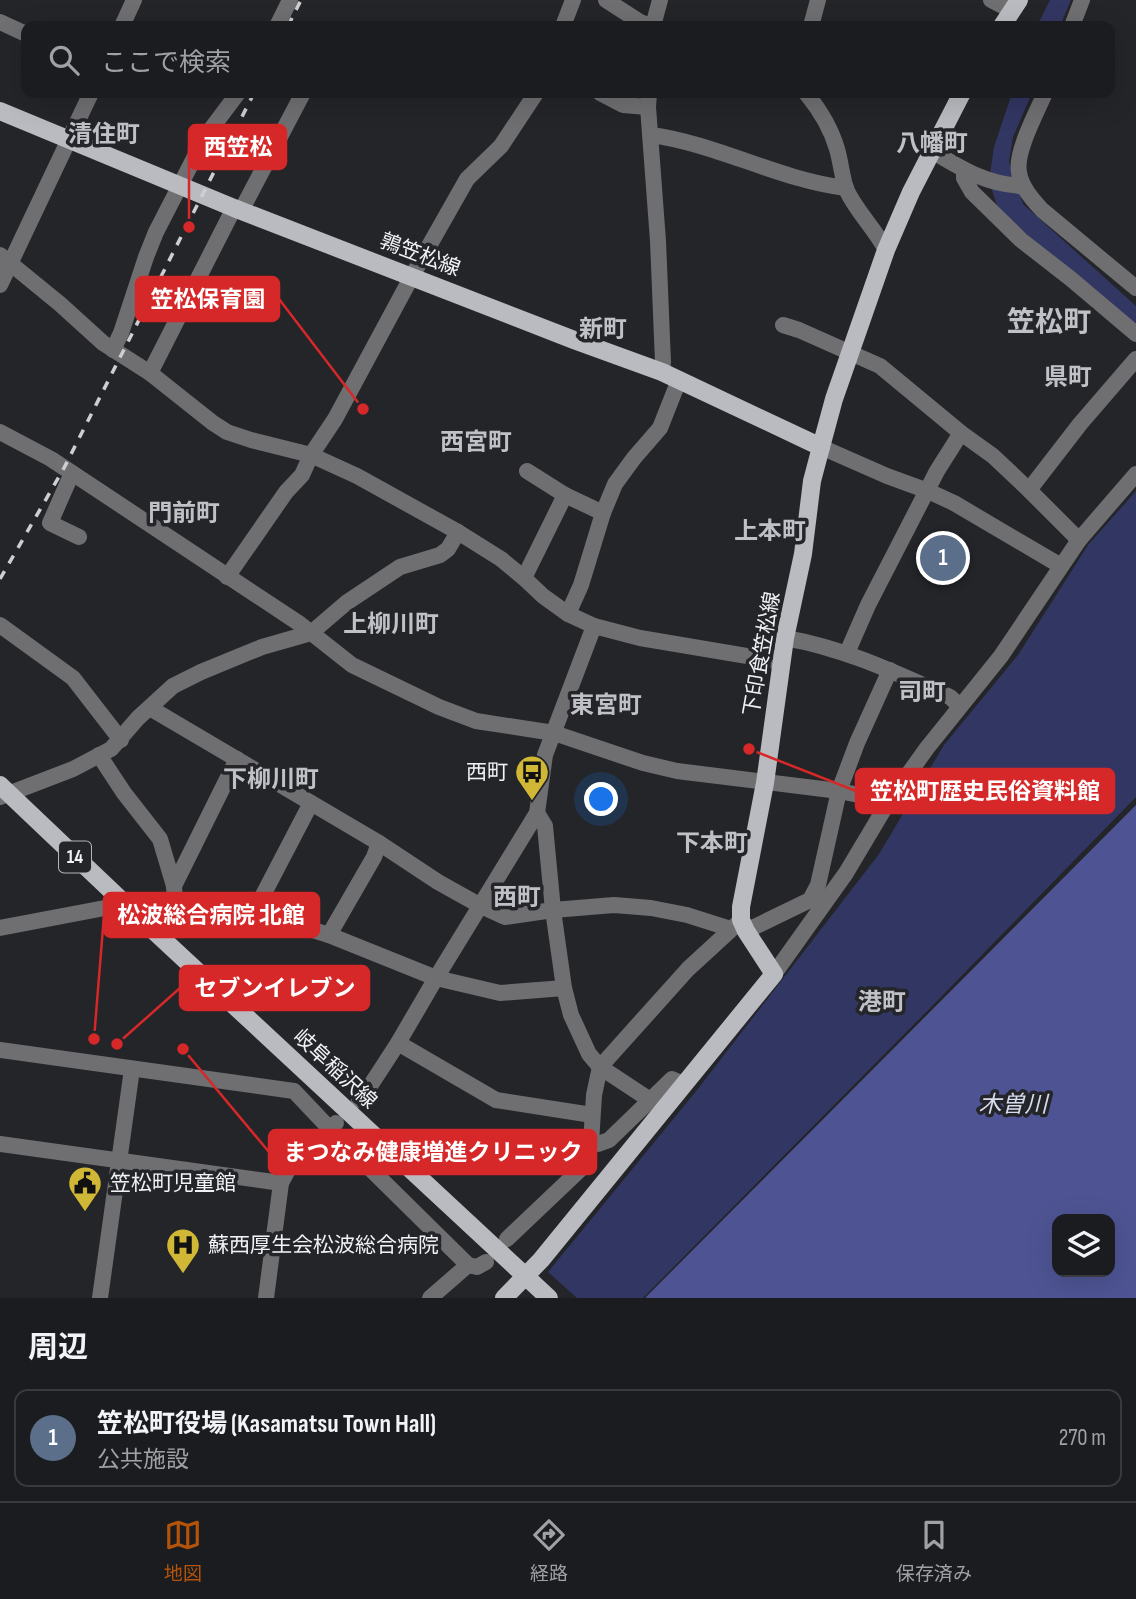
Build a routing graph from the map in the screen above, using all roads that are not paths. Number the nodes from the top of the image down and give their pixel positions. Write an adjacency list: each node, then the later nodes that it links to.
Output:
1 (290, 0): 11 (street)
2 (573, 0): 12 (street)
3 (606, 0): 13 (street)
4 (660, 0): 14 (street)
5 (818, 0): 15 (street)
6 (991, 0): 9 (street)
7 (1082, 0): 17 (street)
8 (131, 1): 10 (street)
9 (1015, 5): 16 (main road)
10 (124, 21)
11 (280, 21)
12 (565, 21)
13 (638, 21)
14 (654, 21)
15 (816, 21)
16 (1005, 21)
17 (1074, 21)
18 (0, 22): 19 (street)
19 (21, 32)
20 (89, 98): 31 (street)
21 (234, 98): 34 (street)
22 (300, 98): 37 (street)
23 (533, 98): 40 (street)
24 (610, 98): 28 (street)
25 (810, 98): 36 (street)
26 (959, 98): 32 (main road, 下印食笠松線)
27 (1043, 98): 35 (street)
28 (648, 100): 30 (street)
29 (0, 110): 31 (main road, 鶉笠松線)
30 (651, 135): 36 (street); 48 (street)
31 (69, 140): 34 (main road, 鶉笠松線); 39 (street)
32 (932, 151): 33 (street); 38 (main road, 下印食笠松線)
33 (964, 170): 35 (street); 44 (street)
34 (180, 185): 37 (main road, 鶉笠松線); 45 (street)
35 (1023, 186): 42 (street)
36 (846, 188): 38 (street)
37 (238, 209): 40 (main road, 鶉笠松線); 49 (street)
38 (886, 250): 46 (main road, 下印食笠松線)
39 (5, 259): 41 (street); 45 (street)
40 (412, 276): 48 (main road, 鶉笠松線); 54 (street)
41 (0, 285)
42 (1136, 288)
43 (783, 325): 46 (street)
44 (1136, 334)
45 (113, 350): 49 (street)
46 (852, 352): 52 (street); 53 (main road, 下印食笠松線)
47 (1136, 359): 58 (street)
48 (662, 372): 50 (main road, 鶉笠松線)
49 (150, 373): 54 (street)
50 (680, 380): 53 (main road, 鶉笠松線); 61 (street)
51 (0, 432): 56 (street)
52 (961, 433): 58 (street); 59 (street)
53 (821, 447): 59 (street); 72 (main road, 下印食笠松線)
54 (311, 455): 62 (street); 66 (street)
55 (527, 471): 60 (street)
56 (72, 473): 63 (street); 66 (street)
57 (1136, 474): 64 (street)
58 (1029, 490): 64 (street)
59 (928, 491): 65 (street); 73 (street)
60 (565, 495): 61 (street); 67 (street)
61 (603, 513): 68 (street)
62 (458, 532): 67 (street); 71 (street)
63 (79, 537)
64 (1079, 540): 65 (street)
65 (1061, 566): 76 (street)
66 (227, 576): 71 (street)
67 (524, 578): 68 (street)
68 (568, 614): 70 (street)
69 (0, 625): 79 (street)
70 (594, 626): 74 (street); 78 (street)
71 (311, 633): 77 (street); 78 (street)
72 (785, 638): 73 (street); 74 (main road, 下印食笠松線)
73 (847, 653): 75 (street)
74 (782, 662): 82 (main road, 下印食笠松線)
75 (890, 670): 76 (street); 83 (street)
76 (960, 706): 85 (street)
77 (150, 708): 79 (street); 81 (street)
78 (554, 733): 82 (street); 87 (street)
79 (121, 740): 80 (street)
80 (99, 755): 84 (street); 89 (street)
81 (237, 759): 86 (street); 89 (street)
82 (765, 783): 83 (street); 95 (main road, 下印食笠松線)
83 (839, 791): 85 (street); 95 (street)
84 (3, 792): 90 (main road, 岐阜稲沢線 / 14)
85 (889, 801): 99 (street)
86 (311, 803): 88 (street); 94 (street)
87 (537, 813): 91 (street); 92 (street)
88 (379, 843): 91 (street); 98 (street)
89 (174, 886): 93 (street)
90 (122, 901): 96 (street); 97 (main road, 岐阜稲沢線 / 14)
91 (481, 906): 92 (street); 100 (street)
92 (553, 910): 95 (street); 101 (street)
93 (176, 918): 94 (street); 97 (street)
94 (250, 920): 98 (street)
95 (739, 927): 99 (main road); 104 (street)
96 (0, 928)
97 (150, 928): 118 (main road, 岐阜稲沢線 / 14)
98 (329, 935): 100 (street)
99 (774, 974): 106 (main road)
100 (436, 978): 101 (street); 102 (street)
101 (564, 988): 104 (street)
102 (398, 1043): 107 (street); 109 (street)
103 (0, 1050): 105 (street)
104 (600, 1067): 108 (street); 109 (street)
105 (132, 1069): 110 (street); 113 (street)
106 (683, 1084): 108 (street); 118 (main road)
107 (359, 1100)
108 (650, 1100): 111 (street)
109 (592, 1115): 111 (street)
110 (333, 1126): 114 (street); 117 (street)
111 (591, 1143): 115 (street)
112 (0, 1144): 113 (street)
113 (119, 1160): 114 (street); 119 (street)
114 (281, 1183): 120 (street)
115 (506, 1239)
116 (486, 1262): 117 (street)
117 (468, 1265): 121 (street)
118 (525, 1278): 122 (main road); 123 (main road, 岐阜稲沢線 / 14)
119 (100, 1298)
120 (266, 1298)
121 (430, 1298)
122 (504, 1298)
123 (549, 1298)

